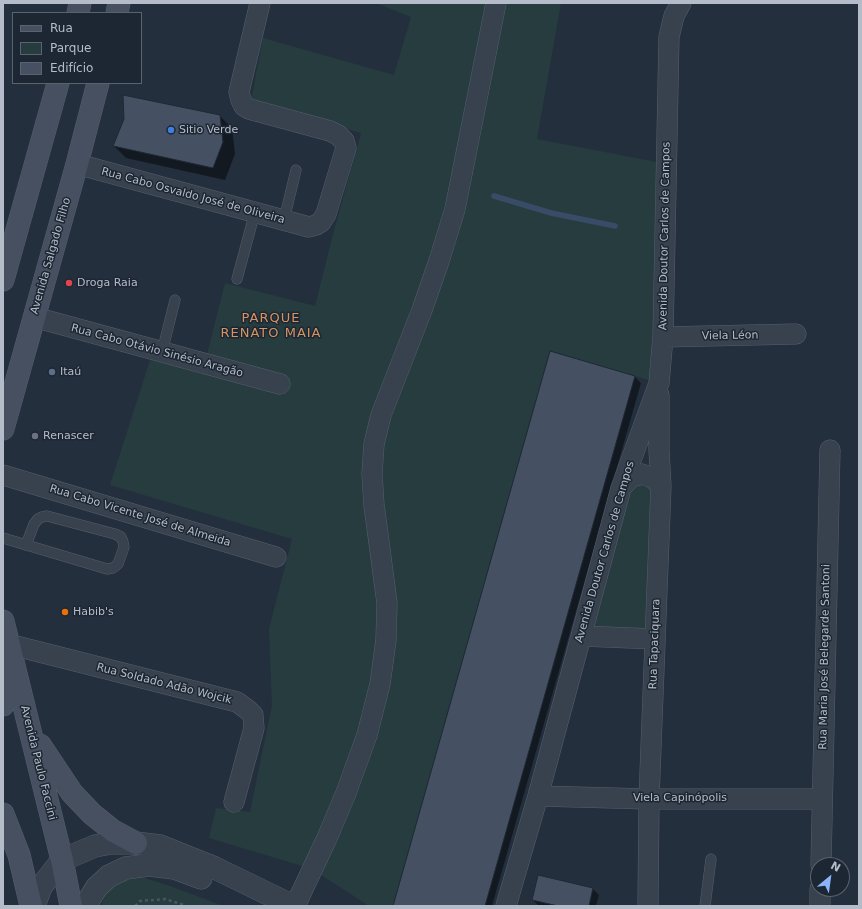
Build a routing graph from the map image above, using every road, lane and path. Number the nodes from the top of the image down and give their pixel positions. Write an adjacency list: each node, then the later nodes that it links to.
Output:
1 (260, 3): 9 (street, Rua Cabo Osvaldo José de Oliveira)
2 (496, 3): 43 (street)
3 (681, 3): 15 (street, Avenida Doutor Carlos de Campos)
4 (58, 84): 11 (main road)
5 (98, 84): 6 (main road, Avenida Salgado Filho)
6 (77, 164): 8 (street, Rua Cabo Osvaldo José de Oliveira); 13 (main road, Avenida Salgado Filho)
7 (296, 170): 9 (lane)
8 (255, 212): 9 (street, Rua Cabo Osvaldo José de Oliveira); 10 (lane)
9 (284, 220)
10 (237, 279)
11 (3, 280)
12 (175, 300): 16 (lane)
13 (34, 317): 16 (street, Rua Cabo Otávio Sinésio Aragão); 19 (main road, Avenida Salgado Filho)
14 (796, 334): 15 (street, Viela Léon)
15 (664, 337): 17 (street, Avenida Doutor Carlos de Campos)
16 (162, 352): 18 (street, Rua Cabo Otávio Sinésio Aragão)
17 (659, 382): 22 (street, Rua Tapaciquara); 23 (street, Avenida Doutor Carlos de Campos)
18 (280, 384)
19 (3, 429)
20 (830, 450): 36 (street, Rua Maria José Belegarde Santoni)
21 (3, 475): 26 (street, Rua Cabo Vicente José de Almeida)
22 (661, 486): 23 (street); 29 (street, Rua Tapaciquara)
23 (621, 488): 28 (street, Avenida Doutor Carlos de Campos)
24 (3, 538): 25 (lane)
25 (26, 545): 25 (lane)
26 (276, 557)
27 (3, 621): 30 (main road, Avenida Paulo Faccini)
28 (581, 636): 29 (street); 34 (street, Avenida Doutor Carlos de Campos)
29 (655, 639): 35 (street, Rua Tapaciquara)
30 (8, 644): 31 (main road, Avenida Paulo Faccini); 37 (street, Rua Soldado Adão Wojcik)
31 (15, 674): 32 (main road); 33 (main road, Avenida Paulo Faccini)
32 (3, 705)
33 (31, 731): 39 (main road); 42 (main road, Avenida Paulo Faccini)
34 (538, 796): 35 (street, Viela Capinópolis); 49 (street, Avenida Doutor Carlos de Campos)
35 (649, 799): 36 (street, Viela Capinópolis); 50 (street, Rua Tapaciquara)
36 (822, 799): 40 (street, Rua Maria José Belegarde Santoni)
37 (234, 802)
38 (3, 814): 44 (main road)
39 (136, 843): 42 (street); 43 (street)
40 (821, 857)
41 (711, 859): 51 (lane)
42 (62, 860): 44 (street); 45 (main road, Avenida Paulo Faccini)
43 (289, 904): 46 (street)
44 (32, 906)
45 (71, 906)
46 (85, 906)
47 (135, 906): 48 (path)
48 (187, 906)
49 (506, 906)
50 (648, 906)
51 (705, 906)

